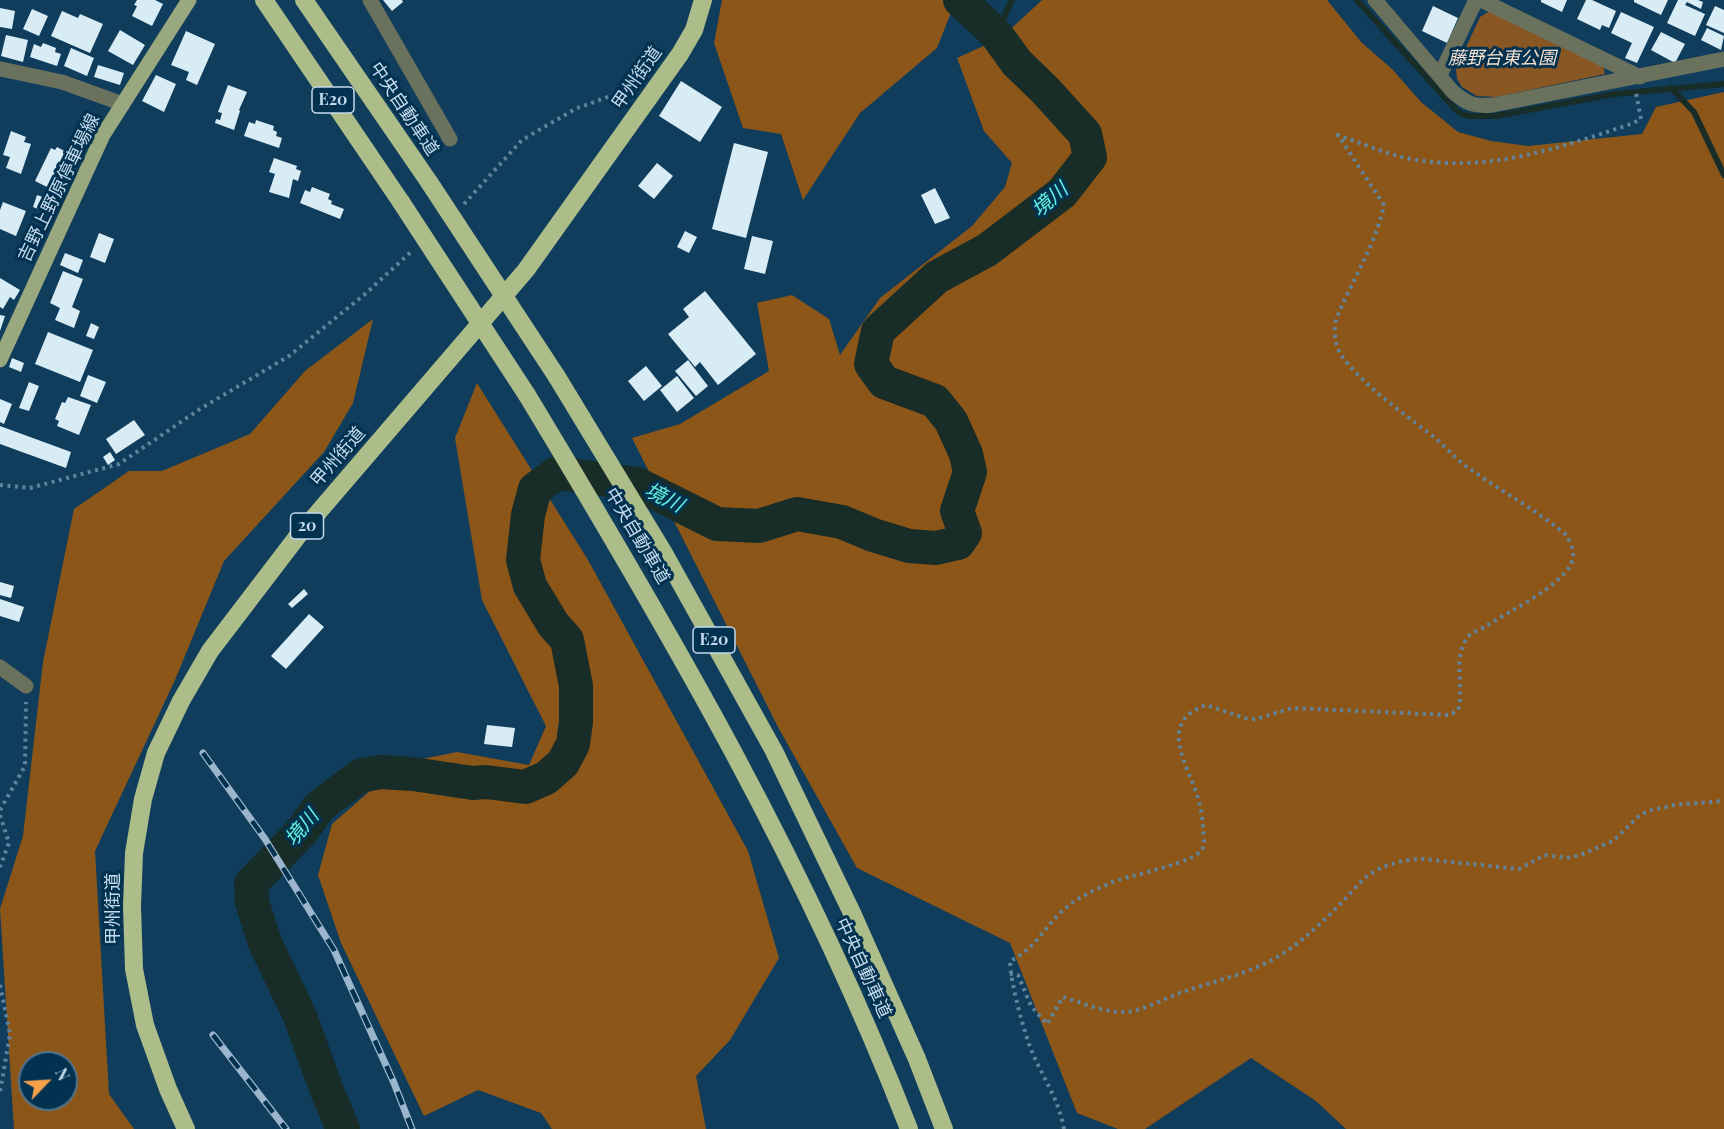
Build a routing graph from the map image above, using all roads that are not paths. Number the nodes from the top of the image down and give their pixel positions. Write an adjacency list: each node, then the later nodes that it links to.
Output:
1 (264, 0): 18 (highway, 中央自動車道 / E20, bridge)
2 (304, 0): 19 (highway, 中央自動車道 / E20, bridge)
3 (370, 0): 13 (street)
4 (704, 0): 17 (highway, 甲州街道 / 20)
5 (1375, 0): 10 (street)
6 (1478, 0): 10 (street); 11 (street)
7 (184, 3): 12 (main road, 吉野上野原停車場線)
8 (1724, 59): 11 (street)
9 (1, 69): 12 (street)
10 (1440, 75): 11 (street)
11 (1640, 77)
12 (123, 104): 14 (main road, 吉野上野原停車場線)
13 (450, 139)
14 (0, 360)
15 (0, 667): 16 (street)
16 (26, 686)
17 (186, 1129)
18 (909, 1129)
19 (944, 1129)

